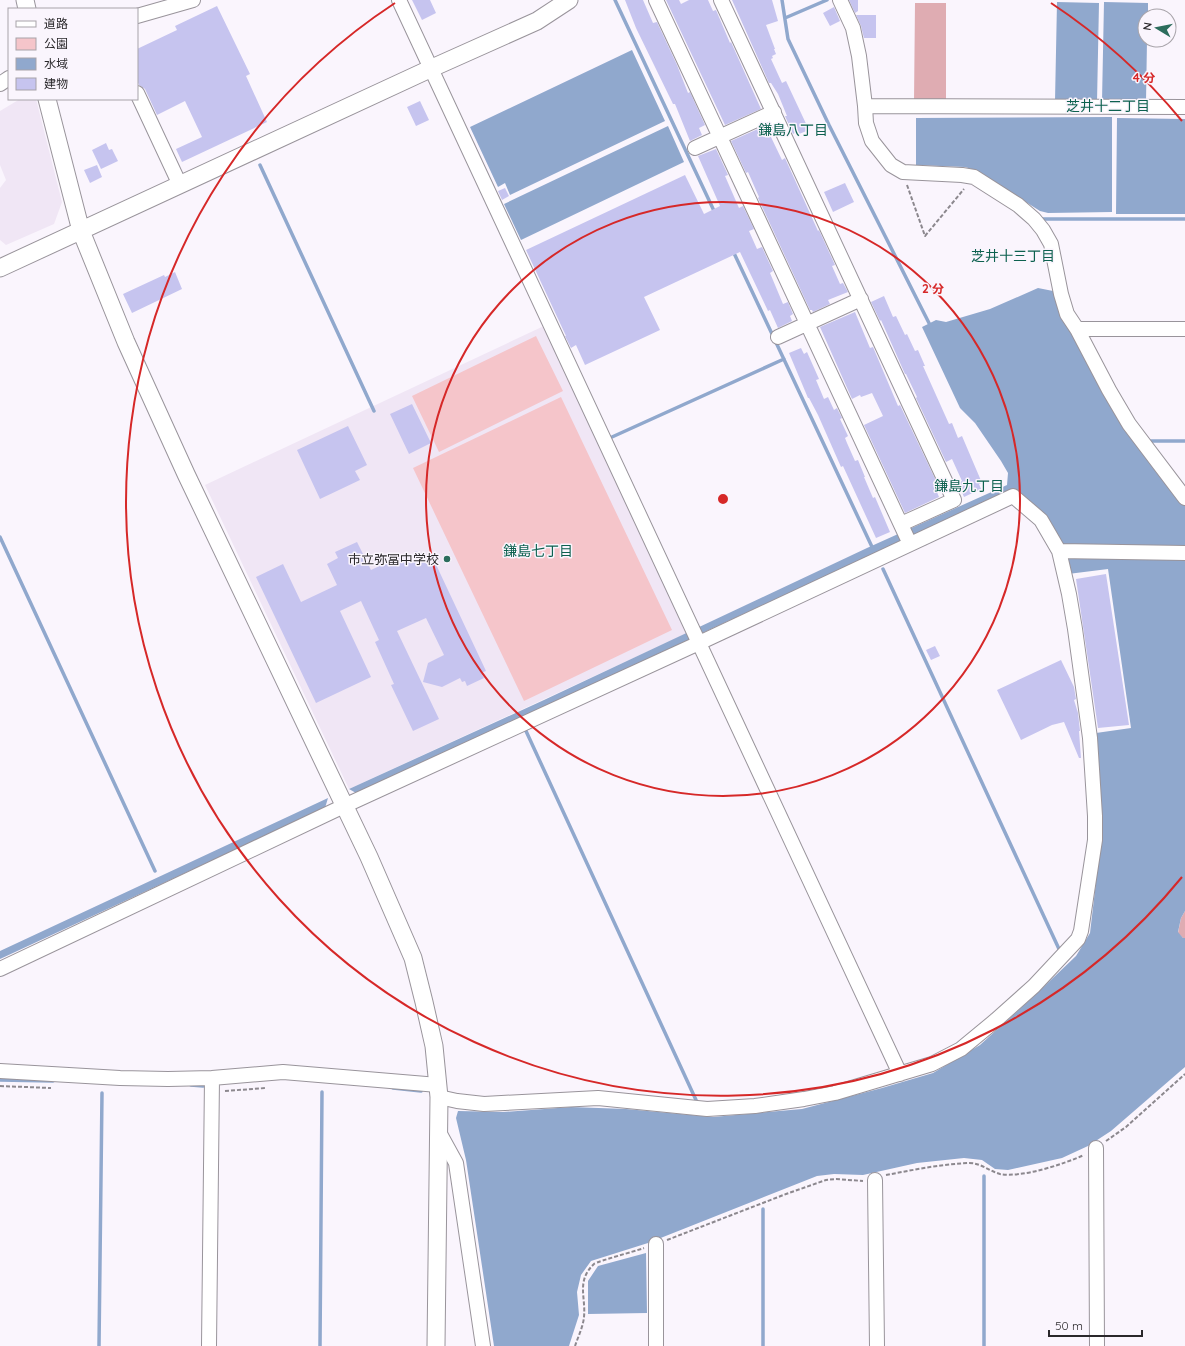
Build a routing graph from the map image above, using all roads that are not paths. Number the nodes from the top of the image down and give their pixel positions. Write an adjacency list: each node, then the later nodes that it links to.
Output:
1 (193, 0): 7 (street)
2 (399, 0): 8 (street)
3 (568, 0): 8 (street)
4 (656, 0): 14 (street)
5 (722, 0): 13 (street)
6 (840, 0): 11 (street)
7 (138, 16)
8 (432, 68): 16 (street); 29 (street)
9 (138, 95): 16 (street)
10 (47, 100): 17 (street)
11 (865, 106): 12 (street); 21 (street)
12 (1185, 107)
13 (774, 112): 14 (street); 19 (street)
14 (719, 137): 15 (street); 20 (street)
15 (695, 148)
16 (180, 185): 17 (street)
17 (81, 230): 18 (street); 30 (street)
18 (0, 268)
19 (861, 299): 20 (street); 25 (street)
20 (807, 324): 23 (street); 25 (street)
21 (1077, 329): 22 (street); 24 (street)
22 (1185, 329)
23 (778, 337)
24 (1185, 498)
25 (902, 526): 26 (street)
26 (910, 544): 27 (street); 29 (street)
27 (1061, 551): 28 (street); 33 (street)
28 (1185, 553)
29 (699, 643): 30 (street); 33 (street)
30 (344, 806): 31 (street); 35 (street)
31 (0, 969)
32 (0, 1071): 34 (street)
33 (900, 1074): 35 (street)
34 (212, 1078): 35 (street); 40 (street)
35 (438, 1091): 36 (street)
36 (439, 1132): 41 (street); 42 (street)
37 (1096, 1148): 45 (street)
38 (876, 1180): 44 (street)
39 (656, 1244): 43 (street)
40 (209, 1346)
41 (436, 1346)
42 (484, 1346)
43 (656, 1346)
44 (877, 1346)
45 (1097, 1346)

